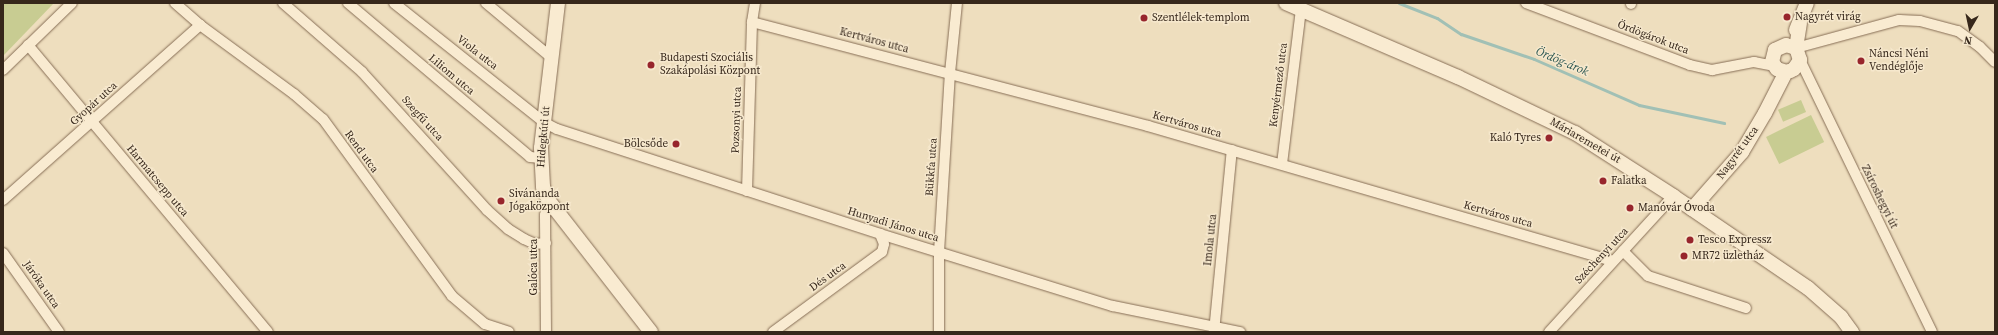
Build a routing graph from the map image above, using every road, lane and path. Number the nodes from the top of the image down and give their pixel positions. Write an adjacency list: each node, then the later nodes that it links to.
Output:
1 (72, 3): 16 (street)
2 (175, 3): 15 (street, Rend utca)
3 (283, 3): 33 (street, Szegfű utca)
4 (348, 3): 25 (street, Liliom utca)
5 (394, 3): 23 (street, Viola utca)
6 (486, 3): 18 (street)
7 (558, 3): 18 (street, Hidegkúti út)
8 (755, 3): 14 (street, Pozsonyi utca)
9 (957, 3): 21 (street, Bükkfa utca)
10 (1286, 3): 13 (street, Máriaremetei út)
11 (1526, 3): 17 (street, Ördögárok utca)
12 (1807, 3): 17 (street, Nagyrét utca)
13 (1301, 10): 26 (street, Kenyérmező utca); 28 (street, Máriaremetei út)
14 (752, 22): 21 (street, Kertváros utca); 27 (street, Pozsonyi utca)
15 (200, 25): 22 (street, Gyopár utca); 42 (street, Rend utca)
16 (28, 46): 20 (street); 22 (street, Harmatcsepp utca)
17 (1795, 54): 19 (street, Ördögárok utca); 31 (street, Nagyrét utca); 50 (street, Zsíroshegyi út)
18 (552, 58): 23 (street, Hidegkúti út)
19 (1995, 62)
20 (3, 70)
21 (950, 73): 24 (street, Kertváros utca); 35 (street, Bükkfa utca)
22 (92, 123): 29 (street, Gyopár utca); 41 (street, Harmatcsepp utca)
23 (545, 123): 25 (street, Hidegkúti út); 27 (street, Hunyadi János utca)
24 (1232, 150): 26 (street, Kertváros utca); 39 (street, Imola utca)
25 (541, 158): 30 (street, Hidegkúti út)
26 (1282, 164): 37 (street, Kertváros utca)
27 (747, 190): 32 (street, Hunyadi János utca)
28 (1673, 196): 31 (street, Máriaremetei út); 34 (street, Széchenyi utca)
29 (3, 200)
30 (549, 201): 33 (street, Galóca utca); 44 (street, Hidegkúti út)
31 (1692, 209): 49 (street, Máriaremetei út)
32 (880, 234): 35 (street, Hunyadi János utca); 45 (street, Dés utca)
33 (546, 243): 43 (street, Galóca utca)
34 (1623, 251): 37 (street, Széchenyi utca); 38 (street)
35 (939, 252): 39 (street, Hunyadi János utca); 46 (street, Bükkfa utca)
36 (3, 253): 40 (street, Járóka utca)
37 (1612, 261): 48 (street, Széchenyi utca)
38 (1746, 308)
39 (1214, 330): 47 (street, Hunyadi János utca)
40 (59, 332)
41 (268, 332)
42 (509, 332)
43 (546, 332)
44 (651, 332)
45 (773, 332)
46 (939, 332)
47 (1240, 332)
48 (1549, 332)
49 (1852, 332)
50 (1932, 332)

